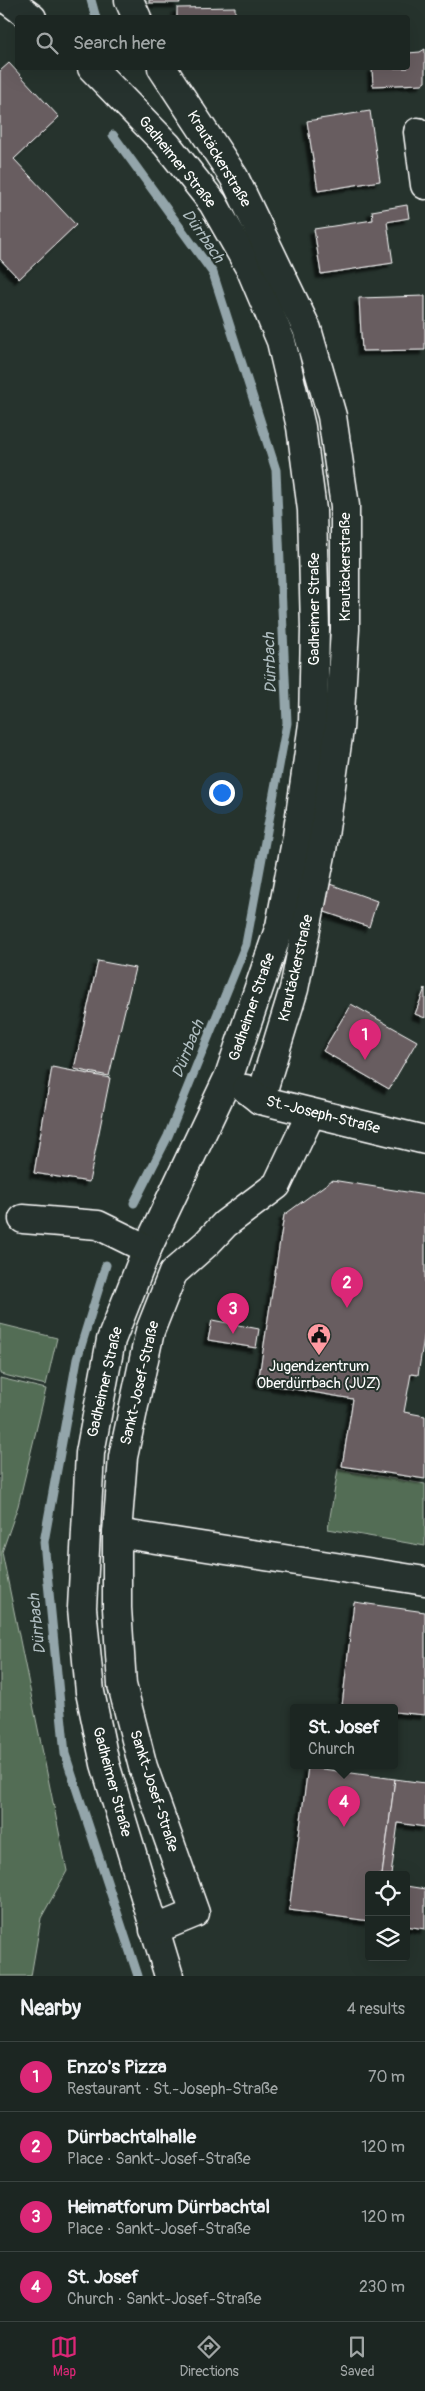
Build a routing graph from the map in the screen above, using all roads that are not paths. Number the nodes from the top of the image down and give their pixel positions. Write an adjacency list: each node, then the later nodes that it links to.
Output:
1 (8, 0): 3 (street)
2 (129, 0): 4 (street)
3 (28, 15)
4 (136, 15)
5 (94, 70): 9 (street, Gadheimer Straße)
6 (163, 70): 10 (street, Krautäckerstraße)
7 (418, 132): 8 (street)
8 (425, 185)
9 (229, 1076): 10 (street, St.-Joseph-Straße); 14 (street, Gadheimer Straße)
10 (260, 1100): 11 (street, St.-Joseph-Straße)
11 (311, 1113): 12 (street, St.-Joseph-Straße); 15 (street, Sankt-Josef-Straße)
12 (425, 1140)
13 (23, 1219): 14 (street)
14 (147, 1249): 17 (street, Gadheimer Straße)
15 (117, 1533): 16 (street); 17 (street, Sankt-Josef-Straße)
16 (425, 1581)
17 (154, 1930): 18 (street, Gadheimer Straße)
18 (169, 1976)

